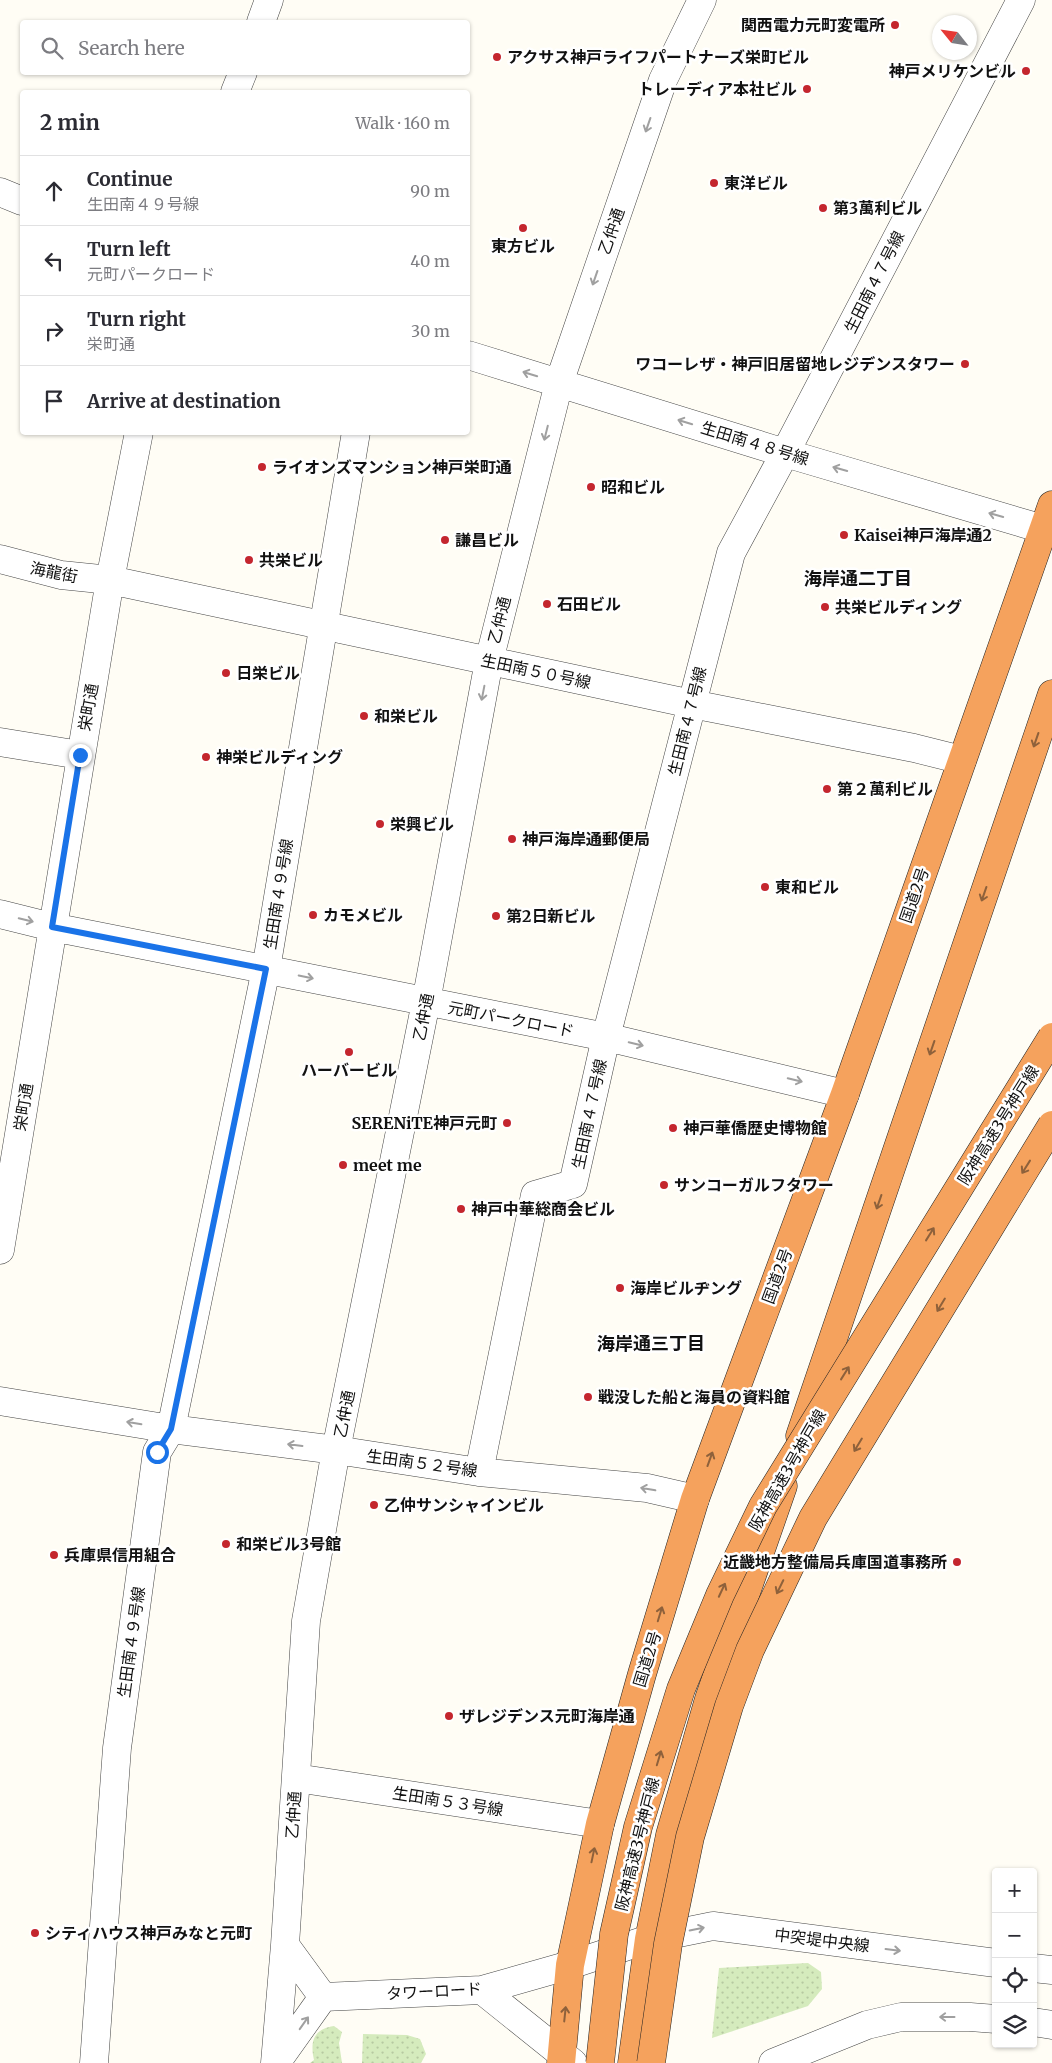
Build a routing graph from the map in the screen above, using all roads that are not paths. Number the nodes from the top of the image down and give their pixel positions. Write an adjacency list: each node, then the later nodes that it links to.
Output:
1 (269, 0): 4 (street)
2 (702, 0): 10 (street, 乙仲通, one-way to 10)
3 (1021, 0): 13 (street, 生田南４７号線)
4 (262, 20)
5 (242, 75): 6 (street)
6 (236, 90)
7 (0, 192): 8 (street)
8 (20, 200)
9 (470, 356): 10 (street, 生田南４８号線, one-way to 9)
10 (559, 383): 13 (street, 生田南４８号線, one-way to 10); 18 (street, 乙仲通, one-way to 18)
11 (138, 435): 16 (street, 栄町通)
12 (355, 435): 17 (street, 生田南４９号線)
13 (785, 453): 14 (street, 生田南４８号線, one-way to 13); 20 (street, 生田南４７号線)
14 (1048, 517): 23 (highway, 国道2号)
15 (0, 559): 16 (street, 海龍街)
16 (110, 580): 17 (street, 生田南５０号線); 22 (street, 栄町通)
17 (322, 626): 18 (street, 生田南５０号線); 26 (street, 生田南４９号線)
18 (489, 661): 20 (street, 生田南５０号線); 27 (street, 乙仲通, one-way to 27)
19 (1052, 694): 40 (highway, one-way to 40)
20 (692, 704): 23 (street, 生田南５０号線); 28 (street, 生田南４７号線)
21 (0, 742): 22 (street)
22 (80, 755): 25 (street, 栄町通)
23 (962, 760): 30 (highway, 国道2号)
24 (0, 914): 25 (street, 元町パークロード, one-way to 25)
25 (52, 927): 26 (street, 元町パークロード); 32 (street, 栄町通)
26 (266, 969): 27 (street, 元町パークロード, one-way to 27); 34 (street, 生田南４９号線)
27 (426, 1002): 28 (street, 元町パークロード); 35 (street, 乙仲通)
28 (606, 1037): 30 (street, 元町パークロード, one-way to 30); 36 (street, 生田南４７号線)
29 (1052, 1037): 54 (highway, 阪神高速3号神戸線, one-way to 29, bridge)
30 (845, 1094): 37 (highway, 国道2号, one-way to 30)
31 (1052, 1125): 56 (highway, one-way to 56, bridge)
32 (0, 1250)
33 (0, 1401): 34 (street, 生田南５２号線, one-way to 33)
34 (171, 1429): 35 (street, 生田南５２号線, one-way to 34); 52 (street, 生田南４９号線)
35 (336, 1450): 36 (street, 生田南５２号線); 38 (street, 乙仲通)
36 (479, 1472): 37 (street, 生田南５２号線, one-way to 36)
37 (695, 1499): 39 (highway, 国道2号, one-way to 37)
38 (296, 1778): 39 (street, 生田南５３号線); 41 (street, 乙仲通)
39 (600, 1824): 43 (highway, 国道2号, one-way to 39)
40 (649, 1939): 42 (street, 中突堤中央線, one-way to 42); 43 (street, タワーロード); 55 (highway)
41 (285, 1944): 47 (street); 53 (street, 乙仲通)
42 (992, 1962)
43 (570, 1965): 46 (street, タワーロード); 51 (highway, 国道2号, one-way to 43)
44 (1037, 1968): 45 (street)
45 (1052, 1970)
46 (482, 1990): 47 (street, タワーロード); 51 (street)
47 (323, 1997): 53 (street, one-way to 47)
48 (992, 2019): 57 (street, one-way to 57)
49 (1037, 2023): 50 (street)
50 (1052, 2025)
51 (565, 2060)
52 (94, 2063)
53 (276, 2063)
54 (600, 2063)
55 (632, 2063)
56 (651, 2063)
57 (773, 2063)

